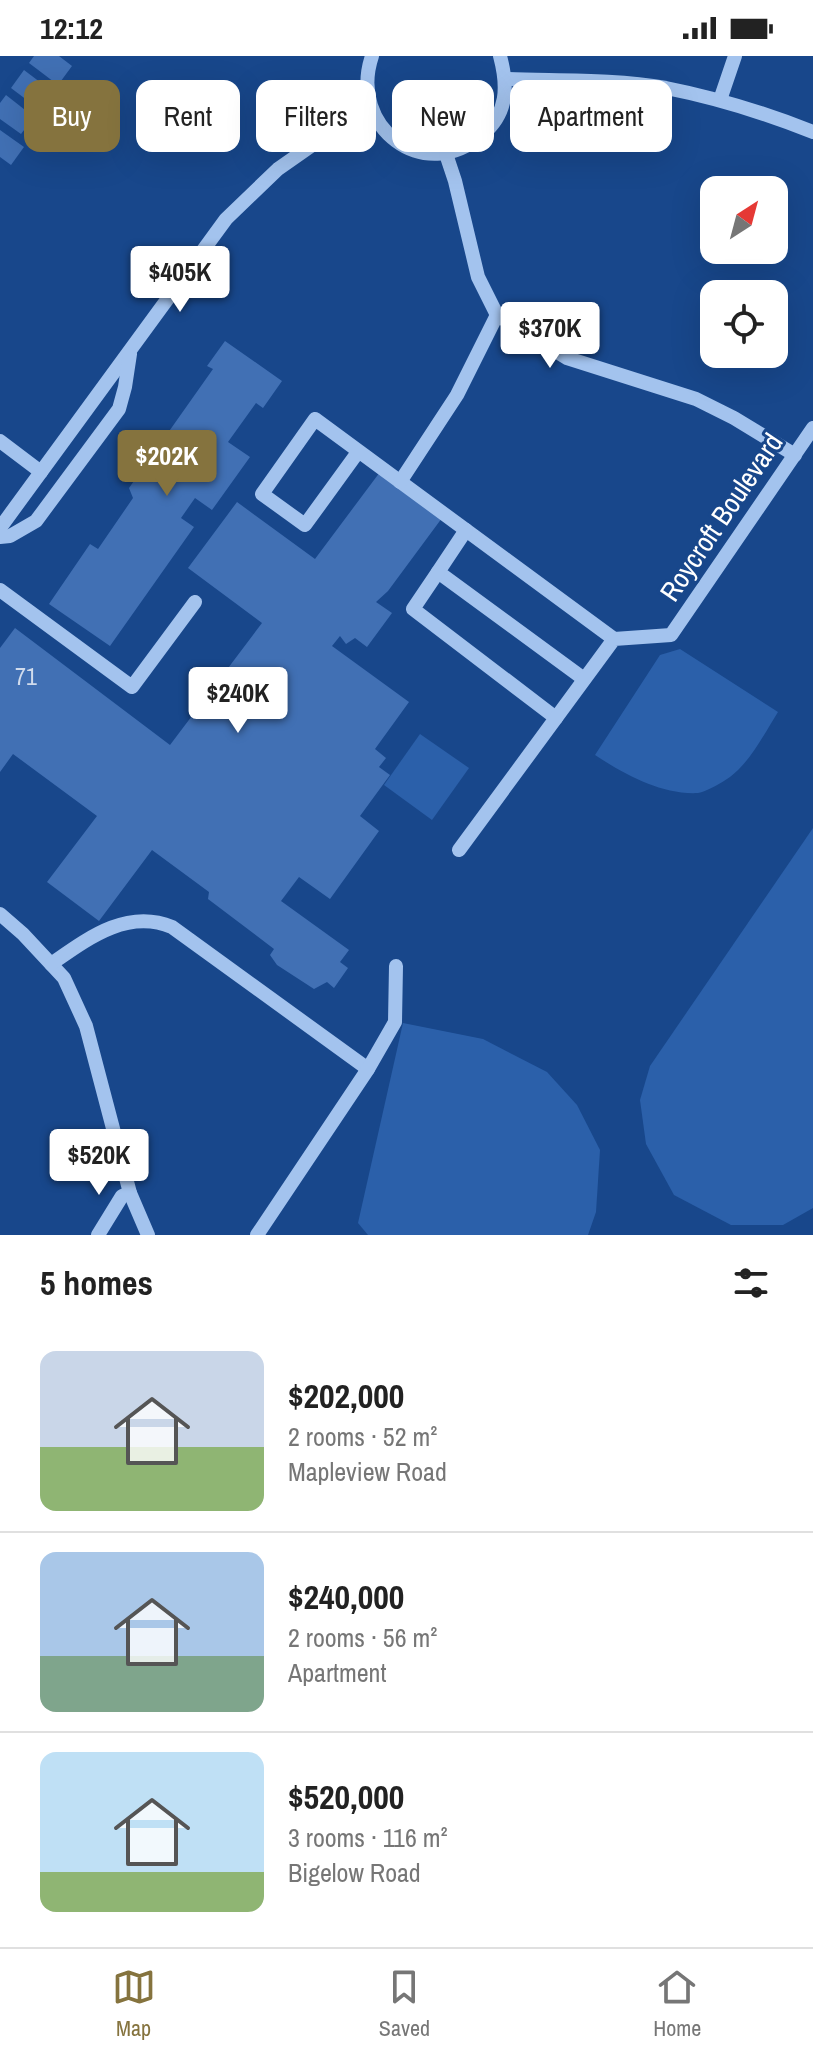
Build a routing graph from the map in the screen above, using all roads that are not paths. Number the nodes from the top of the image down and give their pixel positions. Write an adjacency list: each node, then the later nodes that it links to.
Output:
1 (372, 56): 5 (street)
2 (500, 56): 4 (street)
3 (735, 56): 6 (street)
4 (506, 79): 6 (street); 10 (street)
5 (365, 80)
6 (720, 100): 8 (street)
7 (376, 119): 10 (street)
8 (813, 132)
9 (302, 152): 12 (street)
10 (446, 154): 11 (street)
11 (497, 315): 16 (street); 18 (street)
12 (131, 349): 17 (street); 21 (street)
13 (813, 428): 16 (street, Roycroft Boulevard)
14 (0, 441): 17 (street)
15 (358, 452): 15 (street); 18 (street)
16 (795, 455): 25 (street, Roycroft Boulevard)
17 (41, 472): 19 (street)
18 (400, 482): 20 (street)
19 (0, 528)
20 (466, 530): 22 (street); 25 (street)
21 (0, 537)
22 (438, 572): 26 (street); 27 (street)
23 (0, 590): 24 (street)
24 (195, 602)
25 (614, 639): 26 (street)
26 (584, 679): 27 (street)
27 (556, 718): 28 (street)
28 (459, 850)
29 (0, 914): 30 (street)
30 (51, 964): 32 (street); 33 (street)
31 (396, 966): 32 (street)
32 (368, 1069): 36 (street)
33 (130, 1193): 34 (street); 35 (street)
34 (98, 1235)
35 (148, 1235)
36 (257, 1235)

